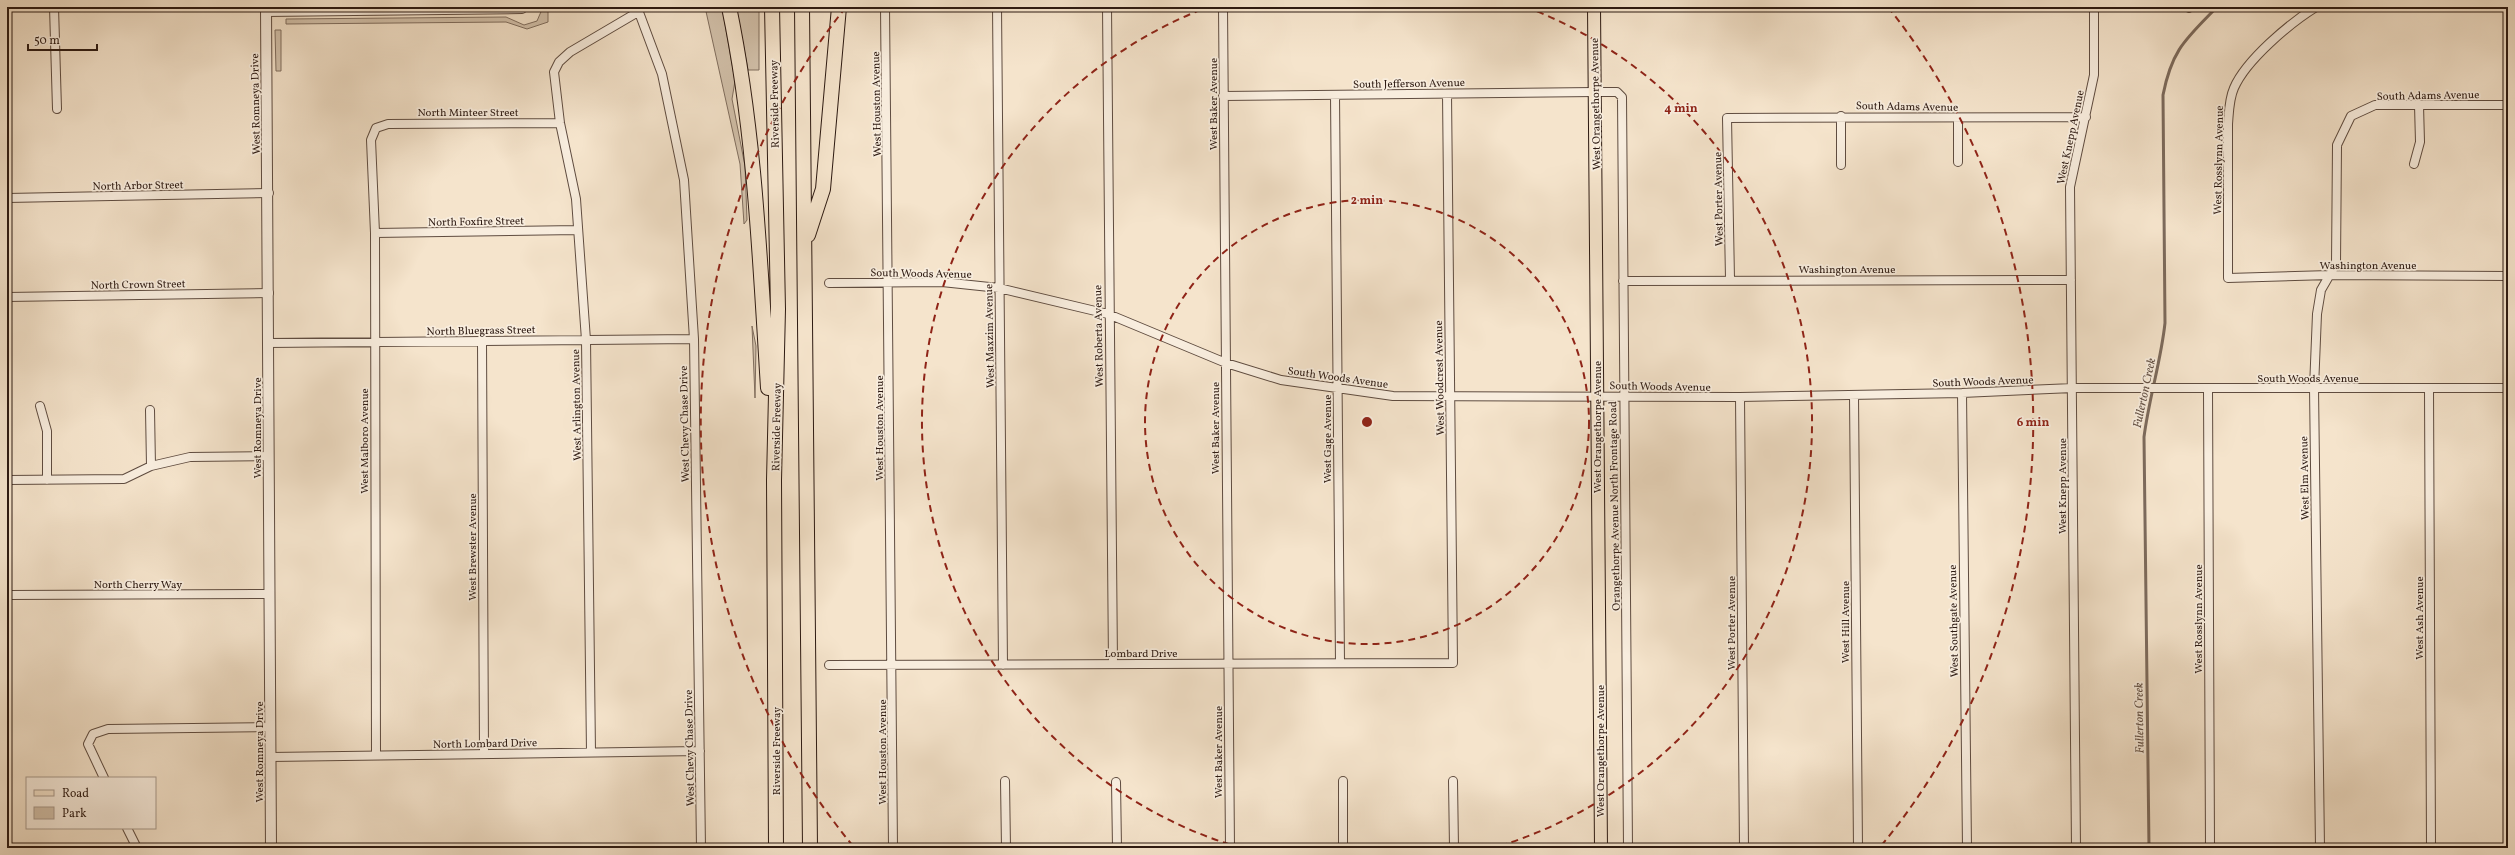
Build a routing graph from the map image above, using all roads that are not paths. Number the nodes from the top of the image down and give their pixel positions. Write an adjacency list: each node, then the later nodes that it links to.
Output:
1 (54, 7): 22 (street)
2 (729, 7): 74 (highway)
3 (772, 7): 74 (highway, Riverside Freeway)
4 (802, 7): 37 (highway)
5 (840, 7): 37 (highway)
6 (885, 7): 44 (street, West Houston Avenue)
7 (997, 7): 46 (street, West Maxzim Avenue)
8 (1107, 7): 49 (street, West Roberta Avenue)
9 (1223, 7): 19 (street, West Baker Avenue)
10 (1594, 7): 16 (main road, West Orangethorpe Avenue)
11 (2094, 7): 25 (street, West Knepp Avenue)
12 (2316, 7): 40 (street, West Rosslynn Avenue)
13 (266, 9): 14 (street); 33 (street, West Romneya Drive)
14 (522, 9)
15 (637, 10): 28 (street, West Arlington Avenue); 50 (street, West Chevy Chase Drive)
16 (1595, 92): 17 (street, South Jefferson Avenue); 43 (street, Orangethorpe Avenue North Frontage Road); 64 (main road, West Orangethorpe Avenue)
17 (1447, 94): 18 (street, South Jefferson Avenue); 63 (street, West Woodcrest Avenue)
18 (1335, 95): 19 (street, South Jefferson Avenue); 56 (street, West Gage Avenue)
19 (1224, 96): 55 (street, West Baker Avenue)
20 (2419, 105): 21 (street, South Adams Avenue); 24 (street, South Adams Avenue); 31 (street)
21 (2508, 105)
22 (57, 109)
23 (1841, 116): 26 (street, South Adams Avenue); 27 (street, South Adams Avenue); 32 (street)
24 (2351, 116): 38 (street, West Elm Avenue)
25 (2086, 117): 27 (street, South Adams Avenue); 42 (street, West Knepp Avenue)
26 (1727, 118): 41 (street, West Porter Avenue)
27 (1958, 118): 30 (street)
28 (560, 123): 29 (street, North Minteer Street); 35 (street, West Arlington Avenue)
29 (376, 128): 36 (street, West Malboro Avenue)
30 (1958, 162)
31 (2414, 164)
32 (1841, 165)
33 (269, 193): 34 (street, North Arbor Street); 47 (street, West Romneya Drive)
34 (7, 198)
35 (578, 230): 36 (street, North Foxfire Street); 51 (street, West Arlington Avenue)
36 (375, 233): 53 (street, West Malboro Avenue)
37 (804, 246): 100 (highway)
38 (2330, 275): 39 (street, Washington Avenue); 40 (street, Washington Avenue); 58 (street, West Elm Avenue)
39 (2508, 276)
40 (2228, 278)
41 (1730, 279): 42 (street, Washington Avenue); 43 (street, Washington Avenue)
42 (2070, 280): 57 (street, West Knepp Avenue)
43 (1623, 281): 65 (street, Orangethorpe Avenue North Frontage Road)
44 (889, 282): 45 (street, South Woods Avenue); 46 (street, South Woods Avenue); 83 (street, West Houston Avenue)
45 (829, 283)
46 (999, 288): 49 (street, South Woods Avenue); 79 (street, West Maxzim Avenue)
47 (268, 293): 48 (street, North Crown Street); 54 (street, West Romneya Drive)
48 (7, 297)
49 (1108, 314): 55 (street, South Woods Avenue); 80 (street, West Roberta Avenue)
50 (694, 339): 51 (street, North Bluegrass Street); 85 (street, West Chevy Chase Drive)
51 (586, 340): 52 (street, North Bluegrass Street); 86 (street, West Arlington Avenue)
52 (482, 341): 53 (street, North Bluegrass Street); 87 (street, West Brewster Avenue)
53 (375, 342): 54 (street, North Bluegrass Street); 88 (street, West Malboro Avenue)
54 (268, 343): 70 (street, West Romneya Drive)
55 (1226, 363): 56 (street, South Woods Avenue); 81 (street, West Baker Avenue)
56 (1338, 388): 63 (street, South Woods Avenue); 77 (street, West Gage Avenue)
57 (2072, 388): 61 (street, South Woods Avenue); 62 (street, South Woods Avenue); 112 (street, West Knepp Avenue)
58 (2314, 388): 60 (street, South Woods Avenue); 61 (street, South Woods Avenue); 114 (street, West Elm Avenue)
59 (2508, 388): 60 (street, South Woods Avenue)
60 (2429, 389): 115 (street, West Ash Avenue)
61 (2208, 390): 113 (street, West Rosslynn Avenue)
62 (1962, 393): 66 (street, South Woods Avenue); 111 (street, West Southgate Avenue)
63 (1451, 396): 64 (street, South Woods Avenue); 78 (street, West Woodcrest Avenue)
64 (1597, 396): 65 (street, South Woods Avenue); 107 (main road, West Orangethorpe Avenue)
65 (1624, 396): 67 (street, South Woods Avenue); 108 (street, Orangethorpe Avenue North Frontage Road)
66 (1854, 396): 67 (street, South Woods Avenue); 110 (street, West Hill Avenue)
67 (1740, 397): 109 (street, West Porter Avenue)
68 (40, 406): 73 (street)
69 (150, 410): 71 (street)
70 (269, 456): 71 (street); 75 (street, West Romneya Drive)
71 (151, 466): 73 (street)
72 (7, 480): 73 (street)
73 (47, 480)
74 (774, 480): 99 (highway, Riverside Freeway)
75 (270, 594): 76 (street, North Cherry Way); 84 (street, West Romneya Drive)
76 (7, 595)
77 (1340, 663): 78 (street, Lombard Drive); 81 (street, Lombard Drive)
78 (1453, 663)
79 (1003, 664): 80 (street, Lombard Drive); 83 (street, Lombard Drive)
80 (1113, 664): 81 (street, Lombard Drive)
81 (1228, 664): 104 (street, West Baker Avenue)
82 (829, 665): 83 (street, Lombard Drive)
83 (892, 665): 101 (street, West Houston Avenue)
84 (271, 727): 89 (street, West Romneya Drive); 90 (street)
85 (700, 751): 86 (street, North Lombard Drive); 98 (street, West Chevy Chase Drive)
86 (591, 752): 87 (street, North Lombard Drive)
87 (484, 754): 88 (street, North Lombard Drive)
88 (376, 755): 89 (street, North Lombard Drive)
89 (270, 757): 97 (street, West Romneya Drive)
90 (104, 777)
91 (1006, 780): 102 (street)
92 (1343, 781): 105 (street)
93 (1454, 781): 106 (street)
94 (1116, 782): 103 (street)
95 (128, 829): 96 (street)
96 (137, 848)
97 (271, 848)
98 (701, 848)
99 (776, 848)
100 (810, 848)
101 (893, 848)
102 (1006, 848)
103 (1117, 848)
104 (1230, 848)
105 (1343, 848)
106 (1454, 848)
107 (1601, 848)
108 (1628, 848)
109 (1744, 848)
110 (1858, 848)
111 (1966, 848)
112 (2076, 848)
113 (2210, 848)
114 (2320, 848)
115 (2431, 848)

